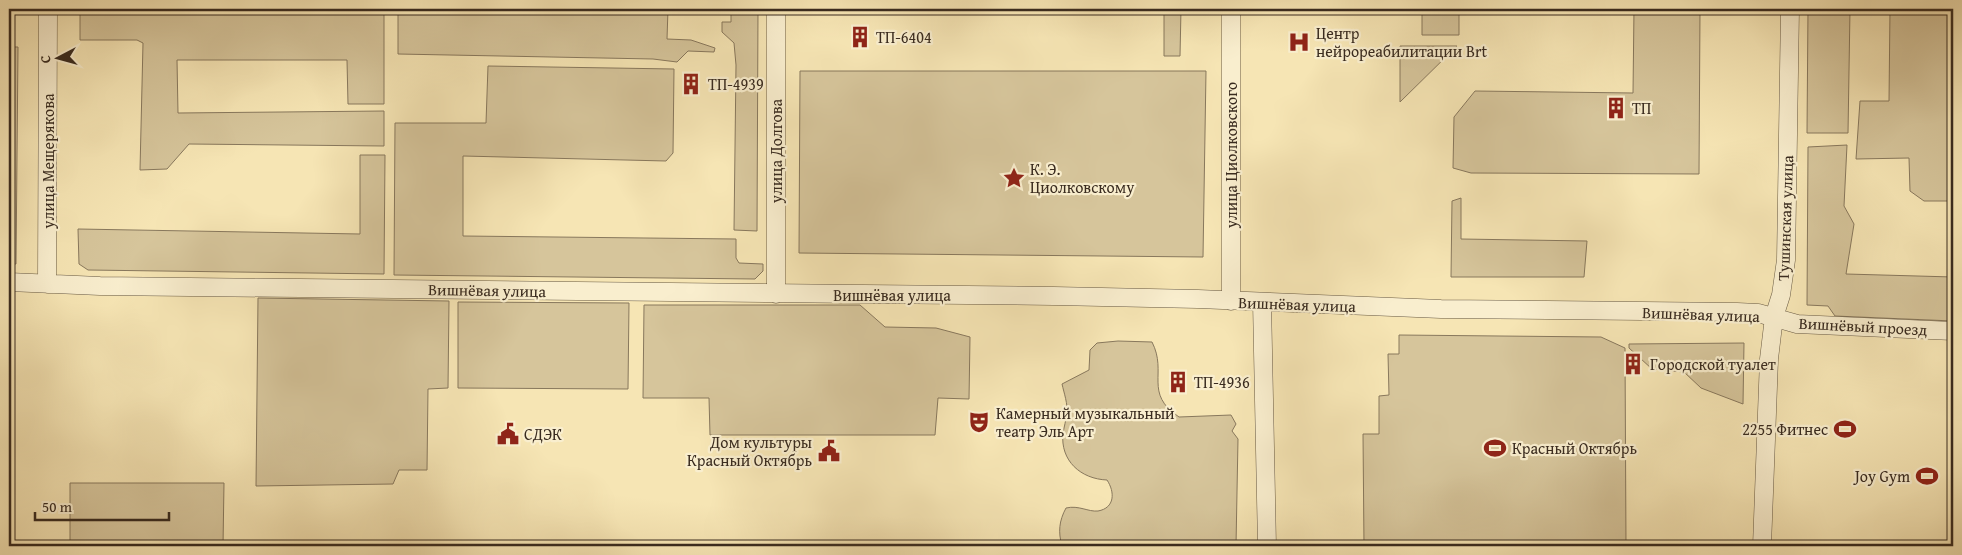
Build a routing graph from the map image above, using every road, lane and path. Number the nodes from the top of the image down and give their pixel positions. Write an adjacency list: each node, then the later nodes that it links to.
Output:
1 (48, 9): 6 (street, улица Мещерякова)
2 (776, 9): 7 (street, улица Долгова)
3 (1231, 9): 8 (street, улица Циолковского)
4 (1790, 9): 10 (street, Тушинская улица)
5 (9, 282): 6 (street, Вишнёвая улица)
6 (47, 284): 7 (street, Вишнёвая улица)
7 (776, 294): 8 (street, Вишнёвая улица)
8 (1231, 301): 9 (street, Вишнёвая улица)
9 (1262, 302): 10 (street, Вишнёвая улица); 12 (street)
10 (1774, 317): 11 (street, Вишнёвый проезд); 13 (street, Тушинская улица)
11 (1953, 331)
12 (1268, 546)
13 (1762, 546)

